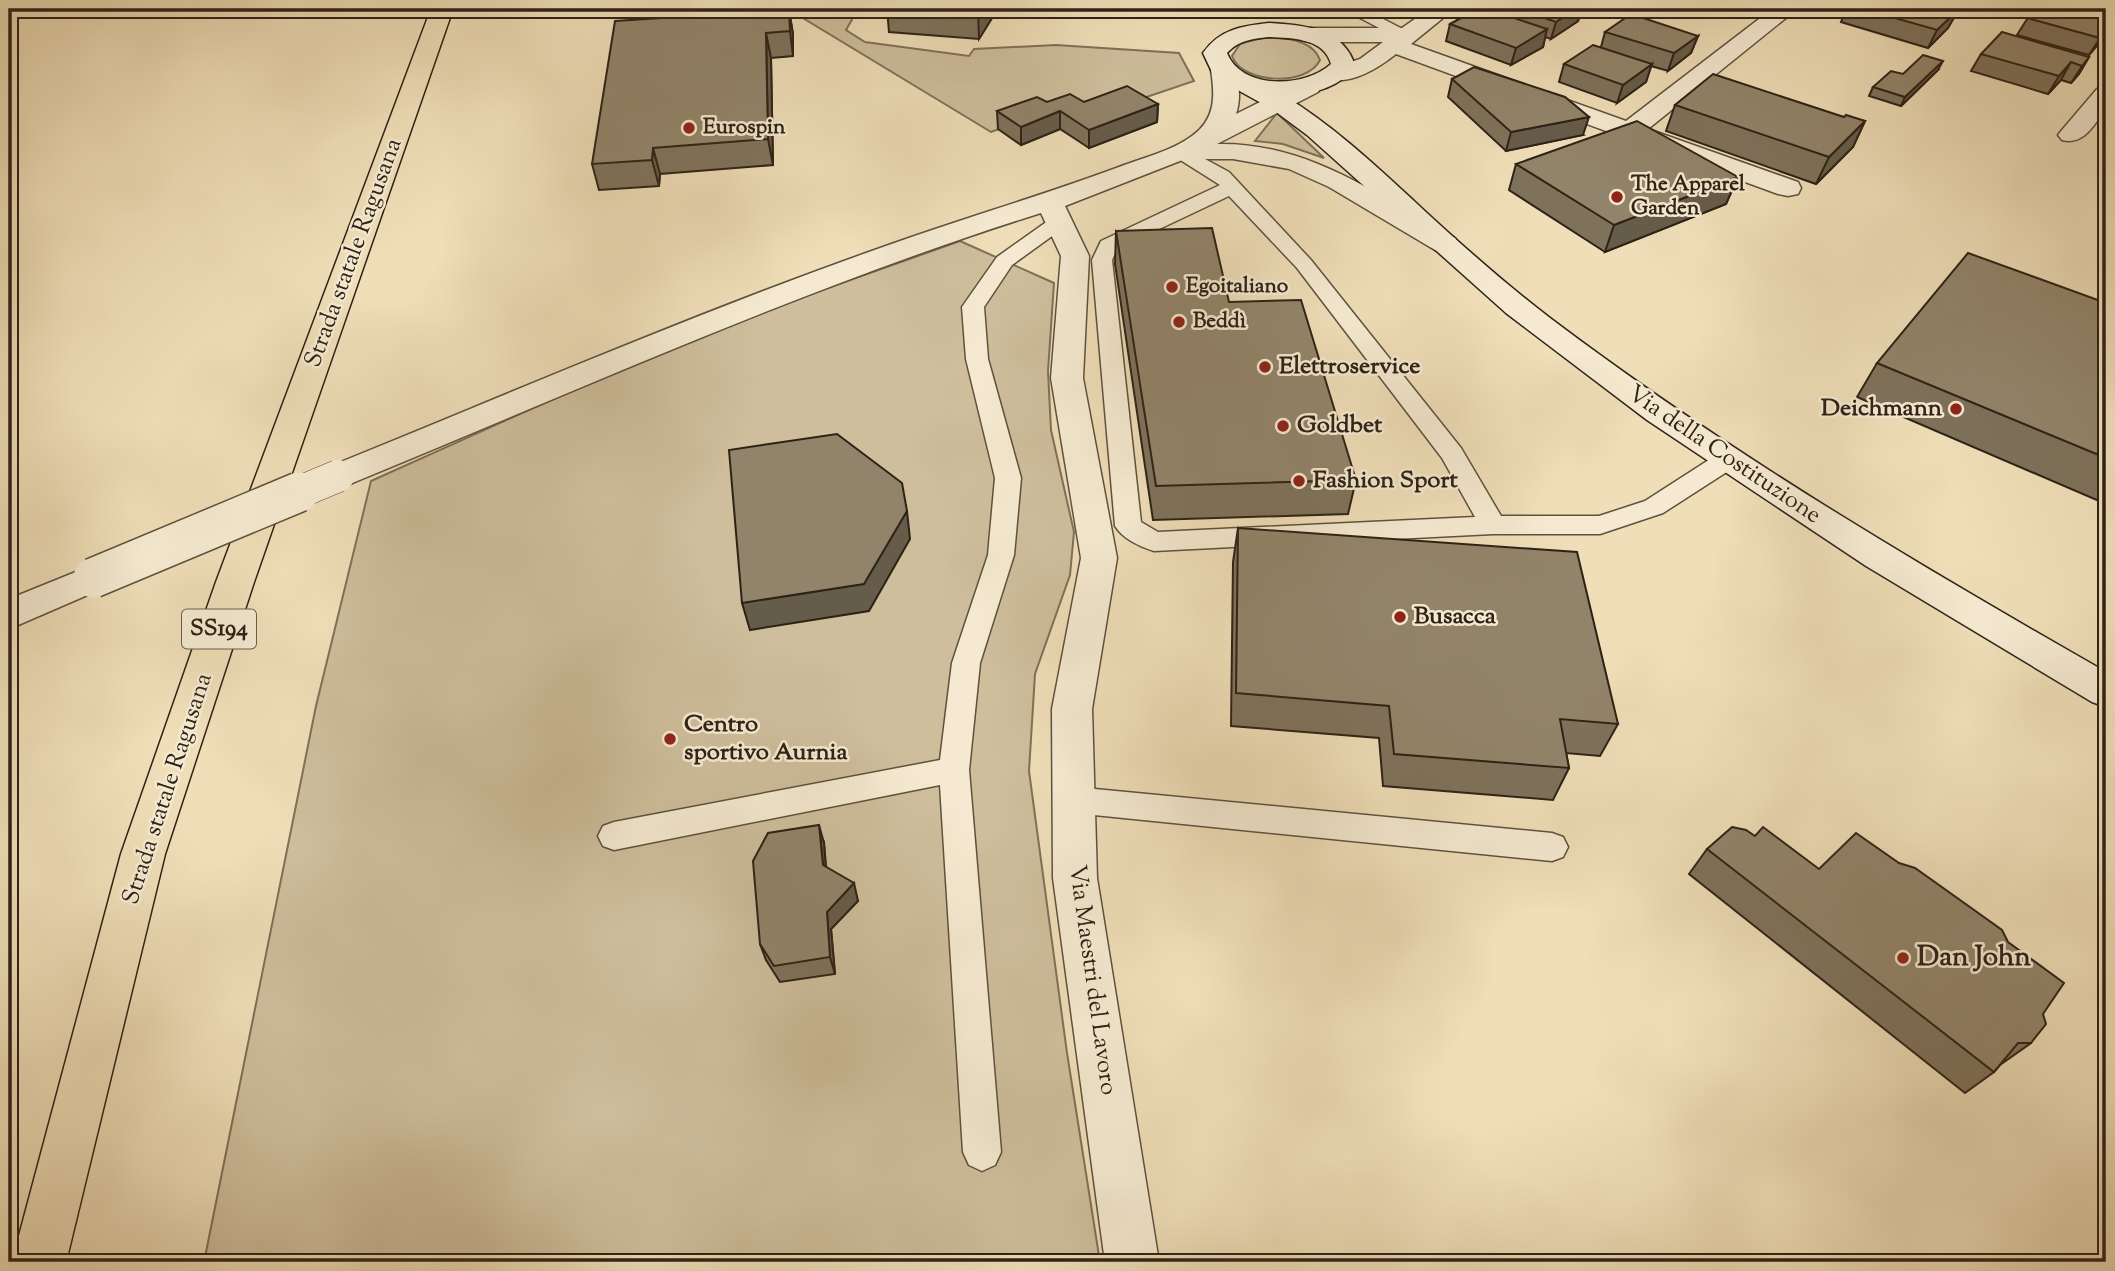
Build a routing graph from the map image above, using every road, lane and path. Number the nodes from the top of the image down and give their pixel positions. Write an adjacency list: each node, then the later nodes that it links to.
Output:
1 (442, 9): 30 (main road, Strada statale Ragusana / SS194)
2 (1271, 9): 7 (street)
3 (1351, 9): 8 (lane)
4 (1443, 9): 8 (street)
5 (1786, 9): 13 (street)
6 (1224, 20): 9 (street)
7 (1306, 34): 8 (street); 9 (street); 10 (street)
8 (1400, 41): 10 (street); 13 (street)
9 (1228, 65): 10 (street); 12 (street); 15 (street)
10 (1329, 90): 12 (street); 16 (street)
11 (2106, 94): 14 (street)
12 (1279, 101): 15 (street); 16 (street)
13 (1629, 131): 18 (street)
14 (2071, 135)
15 (1191, 148): 17 (lane); 19 (street); 20 (street)
16 (1373, 175): 20 (street, Via della Costituzione)
17 (1232, 187): 22 (lane); 22 (lane)
18 (1788, 188)
19 (1055, 212): 23 (street, bridge); 25 (lane); 26 (street, Via Maestri del Lavoro)
20 (1445, 244): 21 (street, Via della Costituzione)
21 (1727, 460): 22 (lane); 24 (street, Via della Costituzione)
22 (1493, 525)
23 (9, 615)
24 (2106, 691)
25 (954, 770): 27 (lane); 29 (lane)
26 (1074, 800): 28 (lane); 31 (street, Via Maestri del Lavoro)
27 (614, 836)
28 (1552, 847)
29 (982, 1152)
30 (39, 1262)
31 (1132, 1262)

